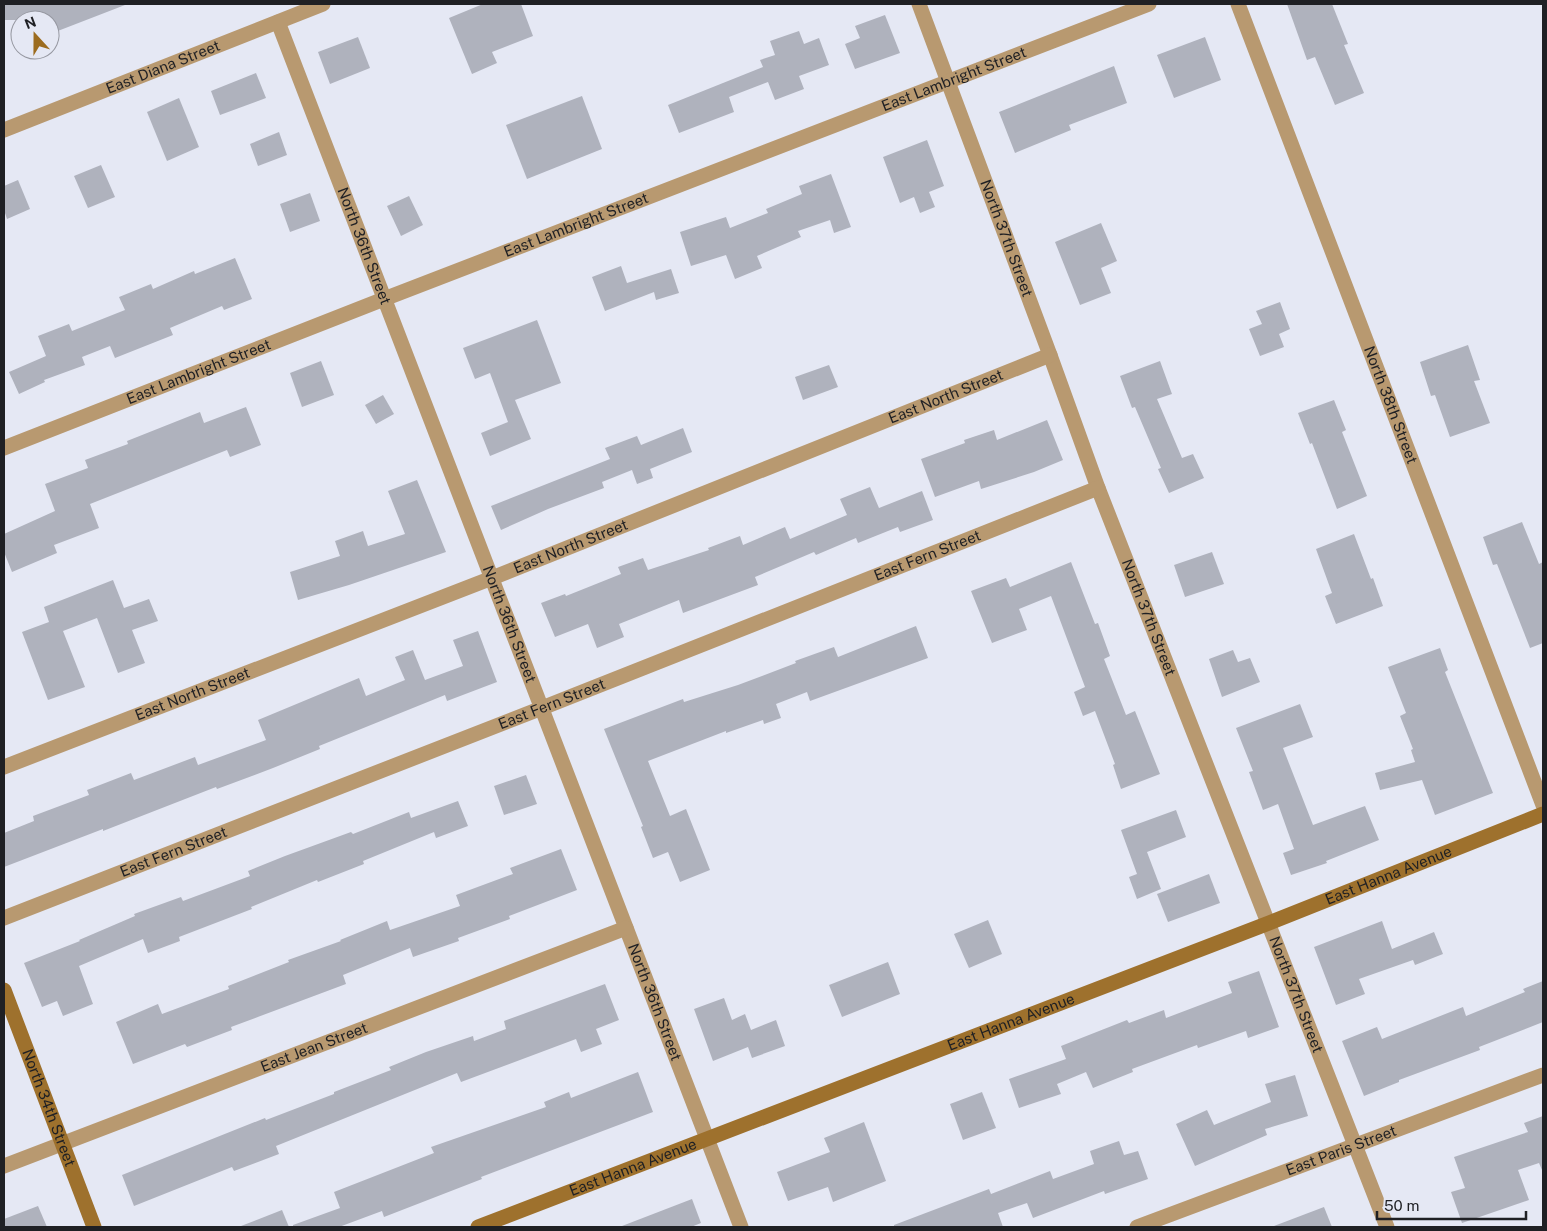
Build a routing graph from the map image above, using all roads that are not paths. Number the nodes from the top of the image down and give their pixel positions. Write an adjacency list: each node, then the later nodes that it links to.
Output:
1 (323, 4): 5 (street, East Diana Street)
2 (918, 4): 6 (street, North 37th Street)
3 (1149, 4): 6 (street, East Lambright Street)
4 (1238, 4): 15 (street, North 38th Street)
5 (278, 22): 7 (street, East Diana Street); 8 (street, North 36th Street)
6 (949, 82): 8 (street, East Lambright Street); 9 (street, North 37th Street)
7 (4, 130)
8 (384, 299): 10 (street, East Lambright Street); 12 (street, North 36th Street)
9 (1050, 355): 11 (street, North 37th Street); 12 (street, East North Street)
10 (4, 448)
11 (1098, 488): 13 (street, East Fern Street); 18 (street, North 37th Street)
12 (492, 578): 13 (street, North 36th Street); 14 (street, East North Street)
13 (542, 708): 17 (street, East Fern Street); 19 (street, North 36th Street)
14 (4, 767)
15 (1543, 805)
16 (1543, 814): 18 (street, East Hanna Avenue)
17 (4, 918)
18 (1269, 923): 22 (street, East Hanna Avenue); 24 (street, North 37th Street)
19 (626, 928): 22 (street, North 36th Street); 23 (street, East Jean Street)
20 (4, 990): 23 (street, North 34th Street)
21 (1543, 1075): 24 (street, East Paris Street)
22 (708, 1138): 27 (street, East Hanna Avenue); 28 (street, North 36th Street)
23 (62, 1143): 25 (street, East Jean Street); 26 (street, North 34th Street)
24 (1355, 1145): 29 (street, East Paris Street); 30 (street, North 37th Street)
25 (4, 1166)
26 (94, 1227)
27 (478, 1227)
28 (741, 1227)
29 (1137, 1227)
30 (1386, 1227)

